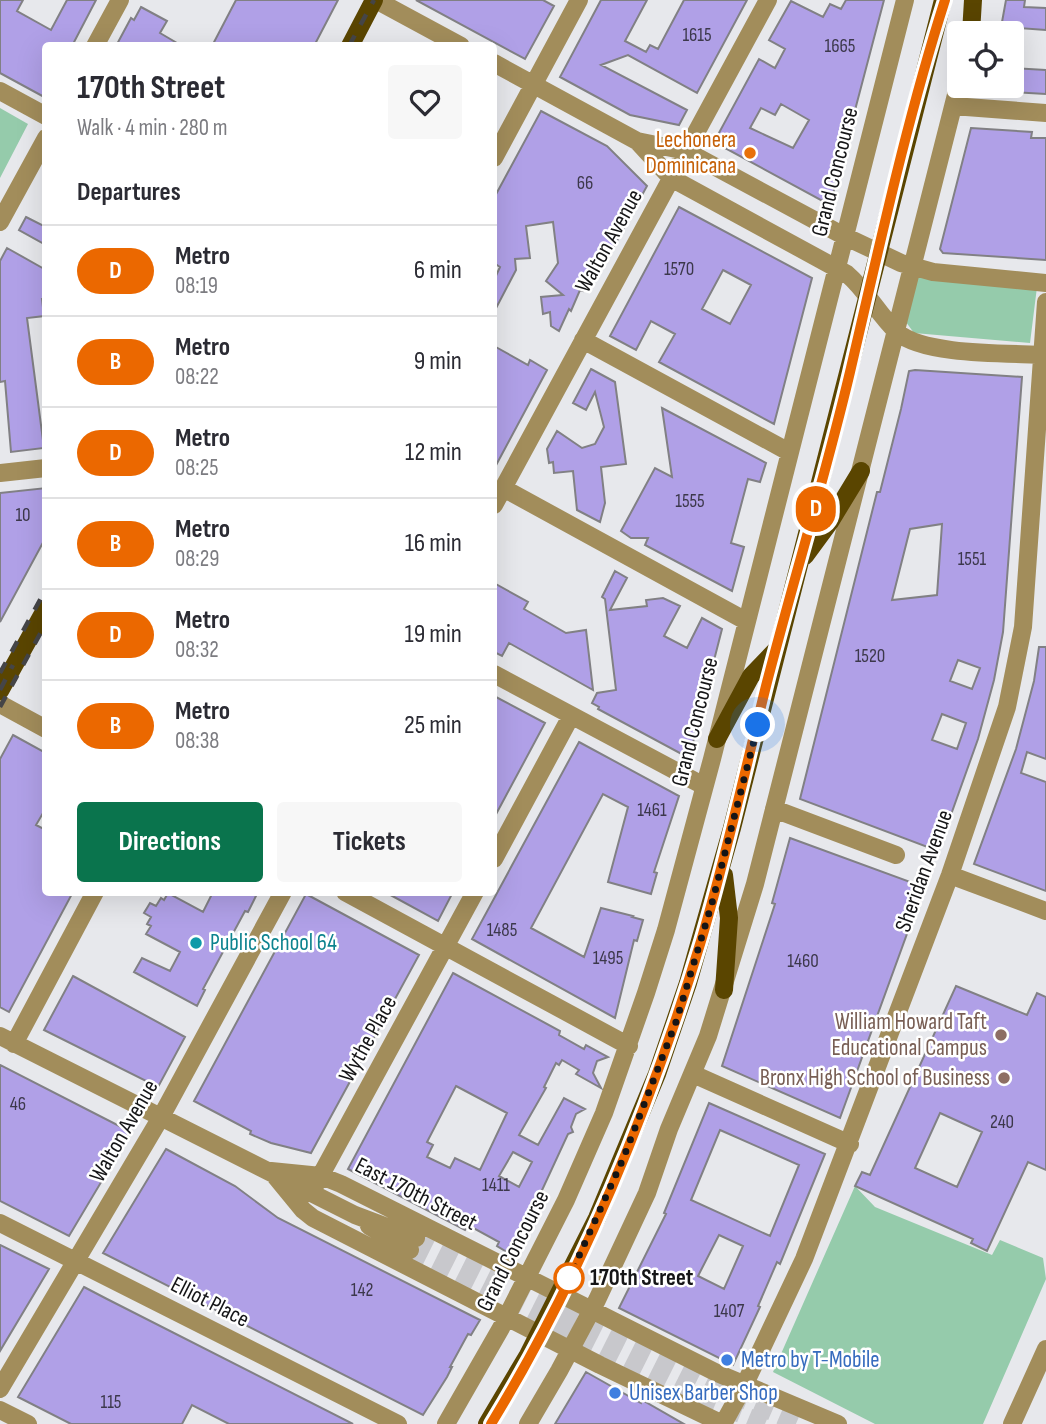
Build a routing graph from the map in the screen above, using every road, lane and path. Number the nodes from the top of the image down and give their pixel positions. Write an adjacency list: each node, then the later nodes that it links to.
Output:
1 (120, 0): 12 (street)
2 (375, 0): 13 (main road); 14 (street)
3 (579, 0): 17 (street)
4 (768, 0): 25 (street, Walton Avenue)
5 (905, 0): 29 (street, Grand Concourse)
6 (934, 0): 15 (main road)
7 (943, 0): 15 (main road)
8 (974, 0): 10 (main road)
9 (982, 0): 11 (street)
10 (972, 21)
11 (975, 21)
12 (97, 42)
13 (352, 42)
14 (454, 42)
15 (930, 50): 30 (main road)
16 (497, 65): 17 (street)
17 (533, 85): 23 (street); 26 (street)
18 (0, 91): 22 (street)
19 (955, 98): 20 (street)
20 (953, 106): 21 (street); 31 (street)
21 (1046, 113)
22 (42, 114)
23 (638, 141): 25 (street); 27 (street)
24 (42, 145): 28 (street)
25 (686, 151): 27 (street, Walton Avenue); 29 (street)
26 (497, 152)
27 (671, 178): 32 (street); 37 (street, Walton Avenue)
28 (0, 222)
29 (844, 236): 30 (street); 32 (street, Grand Concourse)
30 (877, 252): 31 (street); 34 (main road)
31 (911, 267): 33 (street); 36 (street)
32 (836, 268): 34 (street); 39 (street, Grand Concourse)
33 (1046, 282)
34 (867, 295): 36 (street); 45 (main road)
35 (1046, 302): 38 (street, Sheridan Avenue)
36 (895, 330): 38 (street); 41 (street)
37 (583, 340): 39 (street); 43 (street, Walton Avenue)
38 (1044, 355): 60 (street, Sheridan Avenue)
39 (789, 452): 47 (street, Grand Concourse)
40 (42, 468): 42 (street)
41 (861, 471): 45 (main road); 56 (street)
42 (0, 473)
43 (503, 488): 44 (street, Walton Avenue); 47 (street)
44 (497, 499)
45 (799, 564): 48 (main road)
46 (42, 615): 50 (main road)
47 (746, 621): 54 (street, Grand Concourse)
48 (777, 648): 54 (main road); 59 (main road)
49 (497, 676): 52 (street)
50 (0, 691)
51 (0, 704): 53 (street)
52 (571, 716): 55 (street); 57 (street)
53 (42, 727)
54 (717, 739): 55 (street, Grand Concourse)
55 (704, 786): 69 (street, Grand Concourse)
56 (774, 809): 58 (street); 67 (street)
57 (497, 853)
58 (896, 855)
59 (723, 864): 67 (main road); 81 (main road)
60 (950, 875): 65 (street); 72 (street, Sheridan Avenue)
61 (93, 896): 68 (street)
62 (281, 896): 71 (street, Walton Avenue)
63 (352, 896): 66 (street)
64 (473, 896): 66 (street, Wythe Place)
65 (1046, 911)
66 (446, 947): 69 (street); 74 (street, Wythe Place)
67 (724, 990): 70 (street)
68 (7, 1040): 71 (street, East 170th Street)
69 (629, 1046): 80 (street, Grand Concourse)
70 (693, 1074): 72 (street); 82 (street)
71 (161, 1117): 73 (street, East 170th Street); 79 (street, Walton Avenue)
72 (850, 1144): 87 (street, Sheridan Avenue)
73 (271, 1171): 74 (street, East 170th Street); 75 (street, East 170th Street); 76 (street, East 170th Street)
74 (321, 1176): 75 (street, Wythe Place); 80 (street, East 170th Street)
75 (311, 1193): 76 (street, Wythe Place); 78 (street, East 170th Street)
76 (303, 1210): 83 (street, East 170th Street)
77 (0, 1223): 79 (street, Elliot Place)
78 (413, 1244)
79 (77, 1262): 88 (street, Walton Avenue); 92 (street, Elliot Place)
80 (528, 1278): 81 (street, East 170th Street); 83 (street, Grand Concourse)
81 (560, 1294): 82 (street, East 170th Street); 84 (main road)
82 (591, 1310): 86 (street); 87 (street, East 170th Street)
83 (507, 1318): 84 (street, East 170th Street); 93 (street, Grand Concourse)
84 (538, 1334): 86 (street, East 170th Street); 94 (main road)
85 (1046, 1349): 97 (street)
86 (570, 1350): 95 (street); 96 (street, East 170th Street)
87 (744, 1386): 90 (street, East 170th Street); 96 (street, Sheridan Avenue)
88 (0, 1389)
89 (0, 1410): 91 (street)
90 (828, 1422)
91 (28, 1424)
92 (398, 1424)
93 (446, 1424)
94 (487, 1424)
95 (528, 1424)
96 (723, 1424)
97 (1012, 1424)

